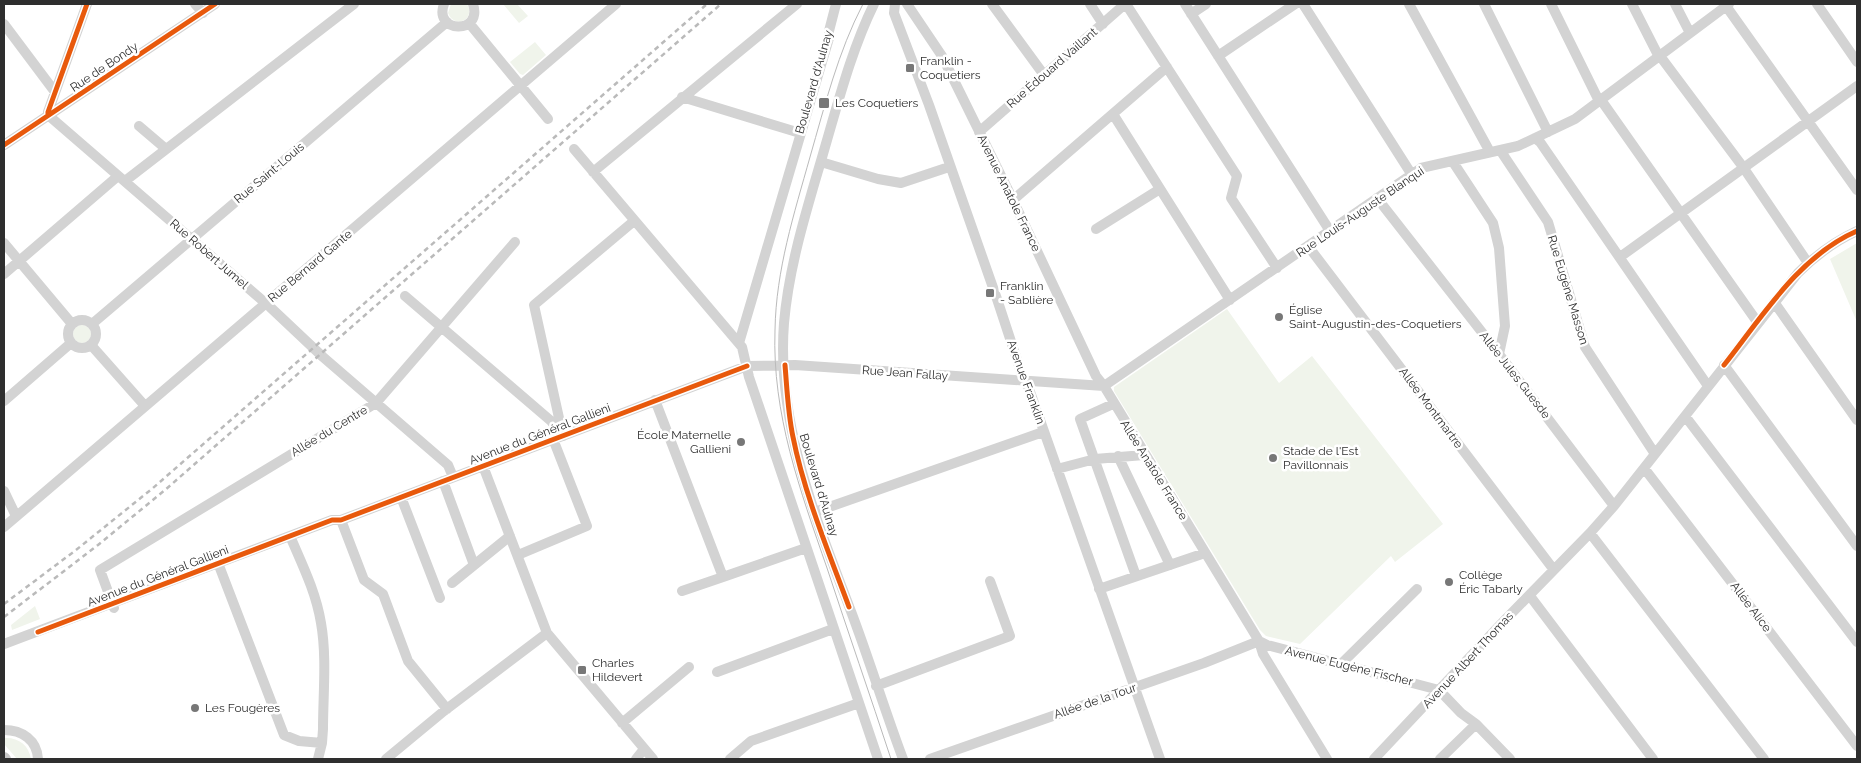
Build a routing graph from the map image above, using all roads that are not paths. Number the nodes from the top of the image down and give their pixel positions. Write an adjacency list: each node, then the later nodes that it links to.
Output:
1 (87, 4): 41 (street)
2 (195, 4): 27 (street)
3 (215, 4): 27 (street, Rue de Bondy)
4 (354, 4): 55 (street)
5 (444, 4): 29 (street)
6 (473, 4): 31 (street)
7 (616, 4): 39 (street, Rue Bernard Gante)
8 (797, 4): 42 (street)
9 (836, 4): 52 (street, Boulevard d'Aulnay)
10 (874, 4): 58 (street, Boulevard d'Aulnay)
11 (895, 4): 60 (street, Avenue Franklin)
12 (907, 4): 50 (street, Avenue Anatole France)
13 (992, 4): 38 (street)
14 (1090, 4): 32 (street)
15 (1126, 4): 32 (street, Rue Édouard Vaillant); 37 (street)
16 (1185, 4): 28 (street)
17 (1206, 4): 28 (street)
18 (1295, 4): 34 (street)
19 (1302, 4): 63 (street)
20 (1410, 4): 57 (street, Rue Eugène Masson)
21 (1484, 4): 51 (street)
22 (1550, 4): 43 (street)
23 (1632, 4): 35 (street)
24 (1675, 4): 33 (street)
25 (1817, 4): 36 (street)
26 (1728, 5): 33 (street, Rue Louis-Auguste Blanqui); 48 (street)
27 (203, 12): 44 (street, Rue de Bondy)
28 (1191, 14): 34 (street)
29 (447, 22): 31 (street); 74 (street, Rue Saint-Louis)
30 (4, 24): 41 (street, Rue de Bondy)
31 (469, 24): 39 (street)
32 (1103, 24): 38 (street, Rue Édouard Vaillant)
33 (1690, 33): 35 (street, Rue Louis-Auguste Blanqui)
34 (1218, 56): 72 (street)
35 (1659, 56): 43 (street, Rue Louis-Auguste Blanqui); 61 (street)
36 (1857, 62)
37 (1167, 67): 45 (street); 81 (street)
38 (1044, 75): 50 (street, Rue Édouard Vaillant)
39 (521, 85): 47 (street); 86 (street, Rue Bernard Gante)
40 (1857, 86): 48 (street)
41 (54, 94): 44 (street, Rue de Bondy); 46 (street)
42 (682, 97): 52 (street); 62 (street)
43 (1600, 101): 51 (street, Rue Louis-Auguste Blanqui); 69 (street)
44 (62, 107): 46 (street, Rue de Bondy)
45 (1113, 114): 65 (street); 68 (street)
46 (48, 115): 54 (street, Rue de Bondy); 64 (street, Rue Robert Jumel)
47 (548, 118)
48 (1808, 122): 61 (street); 66 (street)
49 (139, 126): 55 (street)
50 (979, 132): 68 (street, Avenue Anatole France)
51 (1548, 132): 53 (street, Rue Louis-Auguste Blanqui)
52 (800, 133): 92 (street, Boulevard d'Aulnay)
53 (1535, 138): 57 (street, Rue Louis-Auguste Blanqui); 78 (street)
54 (4, 145)
55 (166, 149): 64 (street)
56 (574, 149): 62 (street)
57 (1495, 151): 59 (street, Rue Louis-Auguste Blanqui); 110 (street, Rue Eugène Masson)
58 (821, 162): 60 (street); 95 (street, Boulevard d'Aulnay)
59 (1453, 162): 63 (street, Rue Louis-Auguste Blanqui); 94 (street)
60 (949, 167): 98 (street, Avenue Franklin)
61 (1743, 167): 69 (street); 80 (street)
62 (592, 172): 70 (street)
63 (1412, 175): 67 (street, Rue Louis-Auguste Blanqui)
64 (122, 178): 74 (street, Rue Robert Jumel); 79 (street)
65 (1160, 189): 71 (street); 84 (street)
66 (1857, 190)
67 (1377, 198): 72 (street, Rue Louis-Auguste Blanqui); 94 (street, Allée Jules Guesde)
68 (1013, 200): 99 (street, Avenue Anatole France)
69 (1681, 214): 78 (street); 87 (street)
70 (634, 221): 92 (street); 109 (street)
71 (1096, 229)
72 (1330, 231): 77 (street, Rue Louis-Auguste Blanqui)
73 (1857, 232): 80 (street, Avenue Albert Thomas)
74 (192, 240): 86 (street, Rue Robert Jumel); 89 (street, Rue Saint-Louis)
75 (515, 242): 90 (street, Allée du Centre)
76 (4, 243): 79 (street)
77 (1308, 246): 81 (street, Rue Louis-Auguste Blanqui); 135 (street, Allée Montmartre)
78 (1620, 257): 100 (street)
79 (19, 261): 82 (street); 88 (street)
80 (1808, 263): 85 (street, Avenue Albert Thomas)
81 (1277, 268): 84 (street, Rue Louis-Auguste Blanqui)
82 (4, 274)
83 (405, 296): 90 (street)
84 (1230, 300): 99 (street, Rue Louis-Auguste Blanqui)
85 (1774, 302): 87 (street, Avenue Albert Thomas); 107 (street)
86 (266, 303): 103 (street, Rue Robert Jumel); 105 (street, Rue Bernard Gante)
87 (1758, 323): 97 (street, Avenue Albert Thomas)
88 (72, 324): 89 (street); 91 (street)
89 (92, 324): 93 (street)
90 (442, 328): 103 (street, Allée du Centre); 109 (street)
91 (71, 343): 93 (street); 102 (street)
92 (739, 343): 96 (street)
93 (91, 345): 105 (street)
94 (1500, 354): 120 (street, Allée Jules Guesde)
95 (785, 365): 96 (street, Avenue du Général Gallieni); 98 (street, Rue Jean Fallay); 121 (street, Boulevard d'Aulnay)
96 (747, 366): 101 (street, Avenue du Général Gallieni); 129 (street)
97 (1724, 366): 100 (street, Avenue Albert Thomas); 128 (street)
98 (1026, 382): 99 (street, Rue Jean Fallay); 108 (street, Avenue Franklin)
99 (1104, 386): 104 (street, Allée Anatole France)
100 (1708, 386): 106 (street, Avenue Albert Thomas)
101 (655, 400): 109 (street, Avenue du Général Gallieni); 137 (street)
102 (4, 401)
103 (376, 403): 117 (street, Rue Robert Jumel); 145 (street, Allée du Centre)
104 (1113, 404): 111 (street, Allée Anatole France); 113 (street)
105 (145, 406): 122 (street, Rue Bernard Gante)
106 (1685, 416): 110 (street, Avenue Albert Thomas); 149 (street)
107 (1857, 420)
108 (1043, 432): 116 (street, Avenue Franklin); 121 (street)
109 (558, 437): 114 (street, Avenue du Général Gallieni); 131 (street)
110 (1655, 454): 115 (street, Avenue Albert Thomas)
111 (1144, 455): 112 (street); 130 (street, Allée Anatole France)
112 (1118, 456): 113 (street); 133 (street)
113 (1095, 459): 116 (street); 136 (street)
114 (484, 466): 117 (street, Avenue du Général Gallieni); 126 (street)
115 (1644, 468): 120 (street, Avenue Albert Thomas); 164 (street, Allée Alice)
116 (1057, 469): 140 (street, Avenue Franklin)
117 (448, 479): 119 (street, Avenue du Général Gallieni); 132 (street, Rue Robert Jumel)
118 (4, 491): 122 (street)
119 (401, 497): 123 (street, Avenue du Général Gallieni); 144 (street)
120 (1614, 506): 125 (street, Avenue Albert Thomas)
121 (816, 512): 155 (street, Boulevard d'Aulnay)
122 (16, 516): 124 (street, Rue Bernard Gante)
123 (341, 520): 127 (street, Avenue du Général Gallieni); 159 (street)
124 (4, 527)
125 (1590, 533): 135 (street, Avenue Albert Thomas); 181 (street)
126 (510, 536): 131 (street); 132 (street)
127 (291, 539): 134 (street, Avenue du Général Gallieni); 163 (street)
128 (1857, 546)
129 (806, 548): 137 (street); 146 (street)
130 (1205, 553): 133 (street); 148 (street, Allée Anatole France)
131 (518, 555): 147 (street)
132 (474, 565): 139 (street)
133 (1170, 565): 136 (street)
134 (219, 566): 145 (street, Avenue du Général Gallieni); 163 (street)
135 (1554, 570): 143 (street, Avenue Albert Thomas)
136 (1136, 576): 140 (street)
137 (723, 577): 142 (street)
138 (990, 581): 155 (street)
139 (452, 583)
140 (1100, 589): 156 (street, Avenue Franklin)
141 (1417, 589): 152 (street)
142 (682, 591)
143 (1530, 596): 157 (street, Avenue Albert Thomas); 180 (street)
144 (440, 598)
145 (113, 606): 150 (street, Avenue du Général Gallieni); 151 (street, Avenue du Général Gallieni)
146 (833, 630): 154 (street); 158 (street)
147 (547, 633): 159 (street); 160 (street)
148 (1259, 641): 152 (street, Avenue Eugène Fischer); 156 (street, Allée de la Tour); 176 (street, Allée Anatole France)
149 (1857, 642)
150 (4, 644)
151 (4, 649)
152 (1341, 664): 157 (street, Avenue Eugène Fischer)
153 (688, 667): 160 (street)
154 (716, 672)
155 (876, 686): 173 (street, Boulevard d'Aulnay)
156 (1135, 687): 174 (street, Allée de la Tour); 175 (street, Avenue Franklin)
157 (1439, 690): 161 (street); 177 (street, Avenue Albert Thomas)
158 (859, 703): 171 (street); 172 (street)
159 (447, 709): 168 (street)
160 (622, 723): 165 (street)
161 (1476, 724): 178 (street); 179 (street)
162 (4, 730): 166 (street)
163 (322, 742): 167 (street)
164 (1857, 746)
165 (644, 749): 169 (street); 170 (street)
166 (38, 759)
167 (318, 759)
168 (386, 759)
169 (636, 759)
170 (653, 759)
171 (730, 759)
172 (878, 759)
173 (903, 759)
174 (930, 759)
175 (1160, 759)
176 (1327, 759)
177 (1374, 759)
178 (1440, 759)
179 (1510, 759)
180 (1653, 759)
181 (1764, 759)

